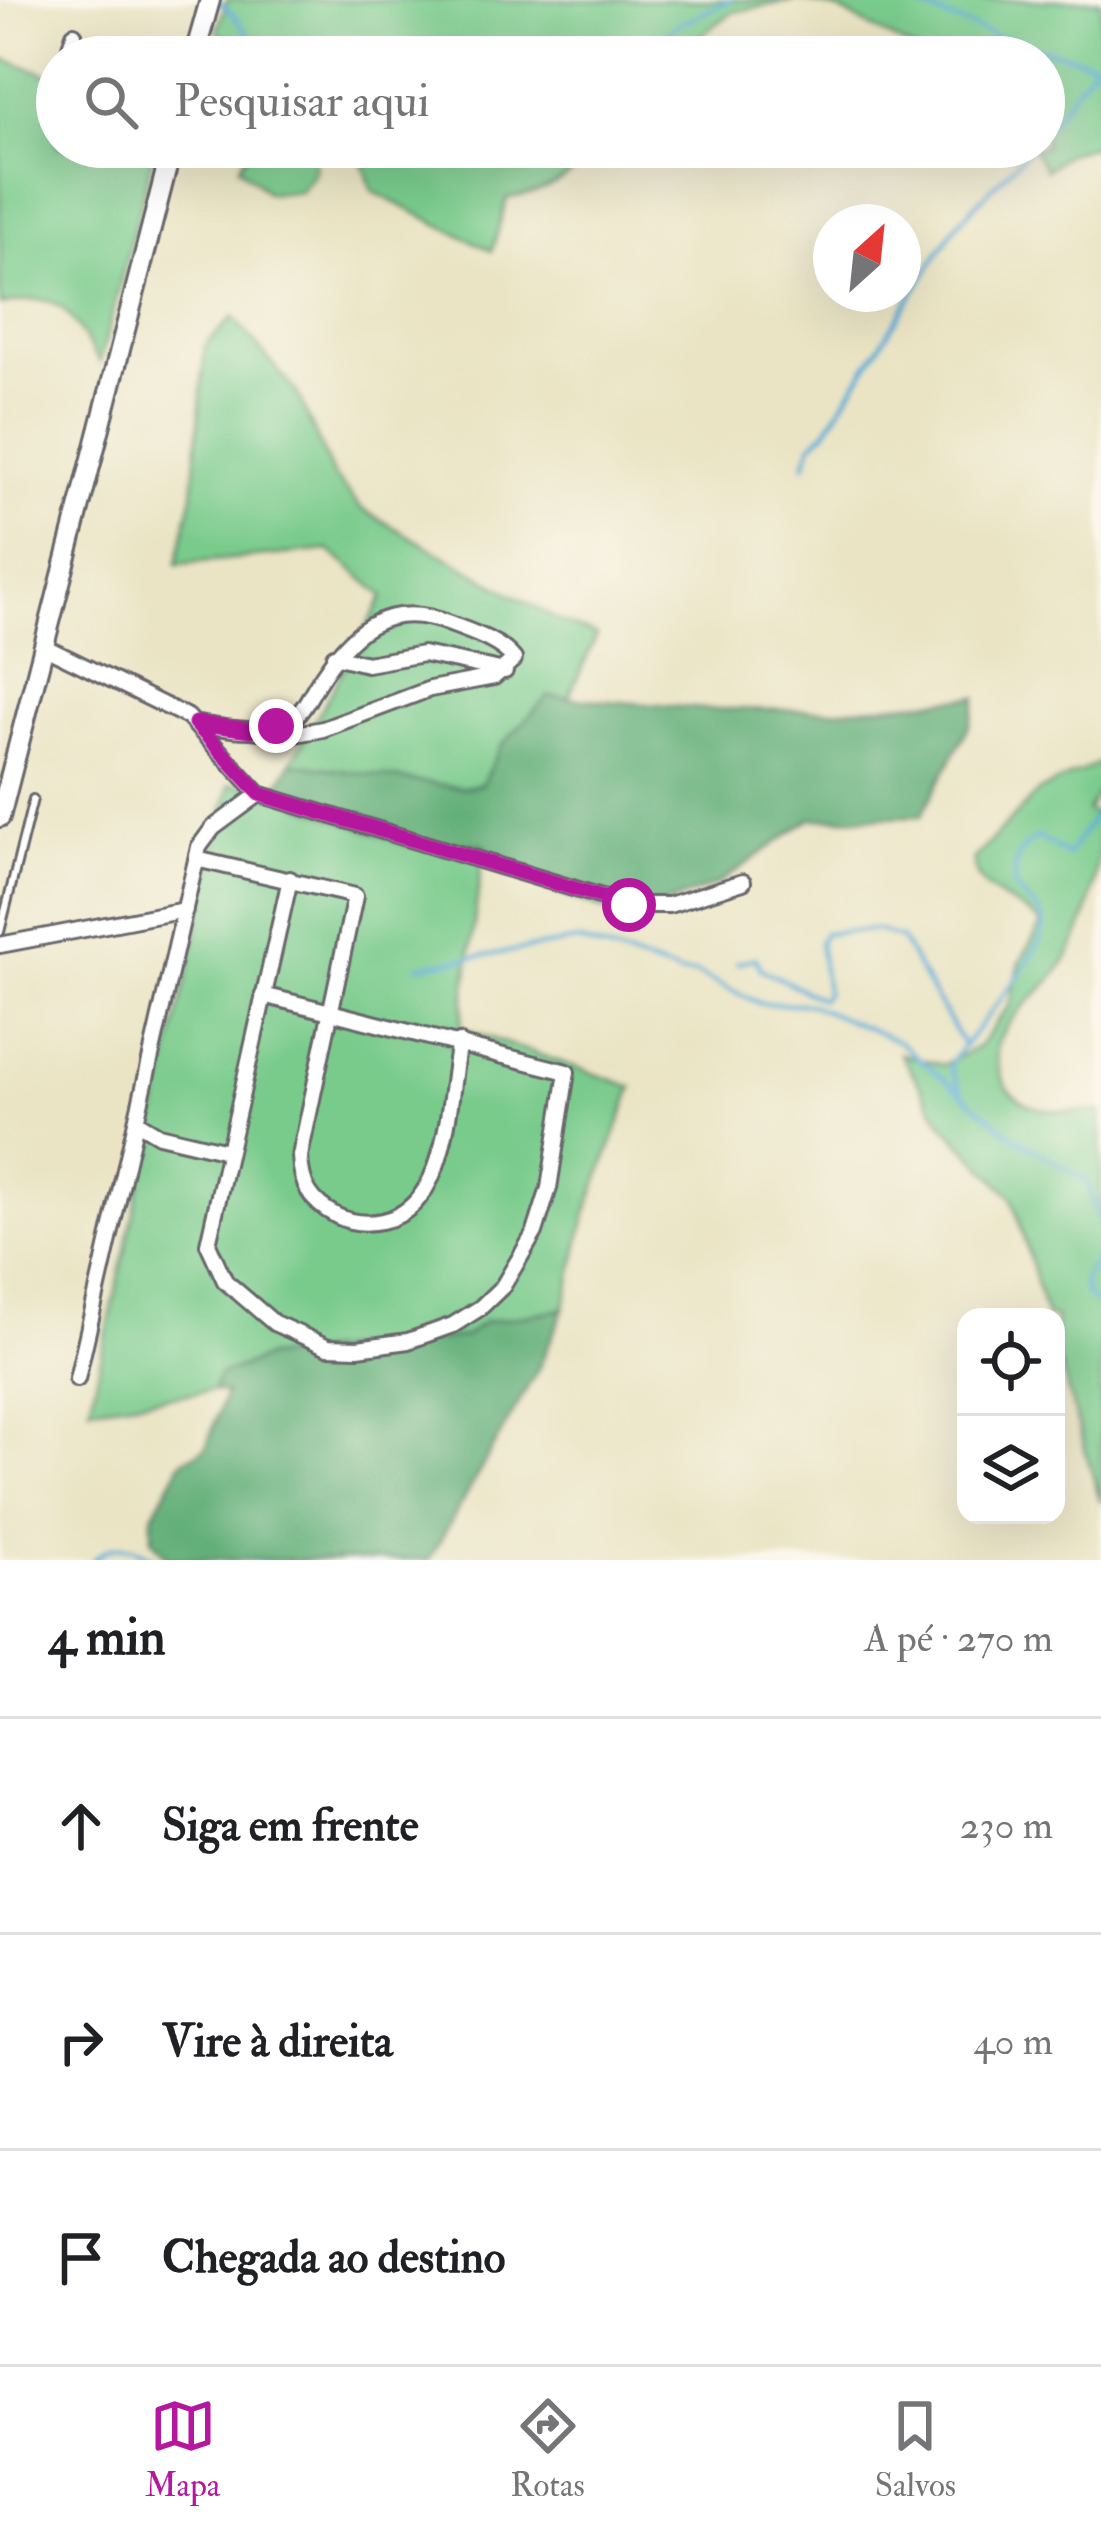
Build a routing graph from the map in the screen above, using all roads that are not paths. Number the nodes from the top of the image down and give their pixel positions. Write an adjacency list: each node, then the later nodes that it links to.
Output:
1 (210, 0): 2 (main road)
2 (200, 36)
3 (166, 170): 4 (main road)
4 (43, 646): 7 (street); 11 (main road)
5 (334, 656): 6 (street); 6 (street); 8 (street)
6 (505, 671): 8 (street)
7 (195, 723): 8 (street); 9 (street)
8 (251, 730)
9 (260, 794): 12 (street); 14 (street)
10 (33, 799): 16 (lane)
11 (0, 817)
12 (196, 859): 13 (street); 15 (street)
13 (290, 879): 18 (street); 19 (street)
14 (743, 882)
15 (184, 910): 17 (street); 21 (street)
16 (0, 932)
17 (0, 945)
18 (263, 995): 19 (street); 22 (street)
19 (334, 1012): 20 (street); 20 (street)
20 (459, 1042): 22 (street)
21 (139, 1124): 22 (street); 23 (street)
22 (227, 1151)
23 (77, 1379)

